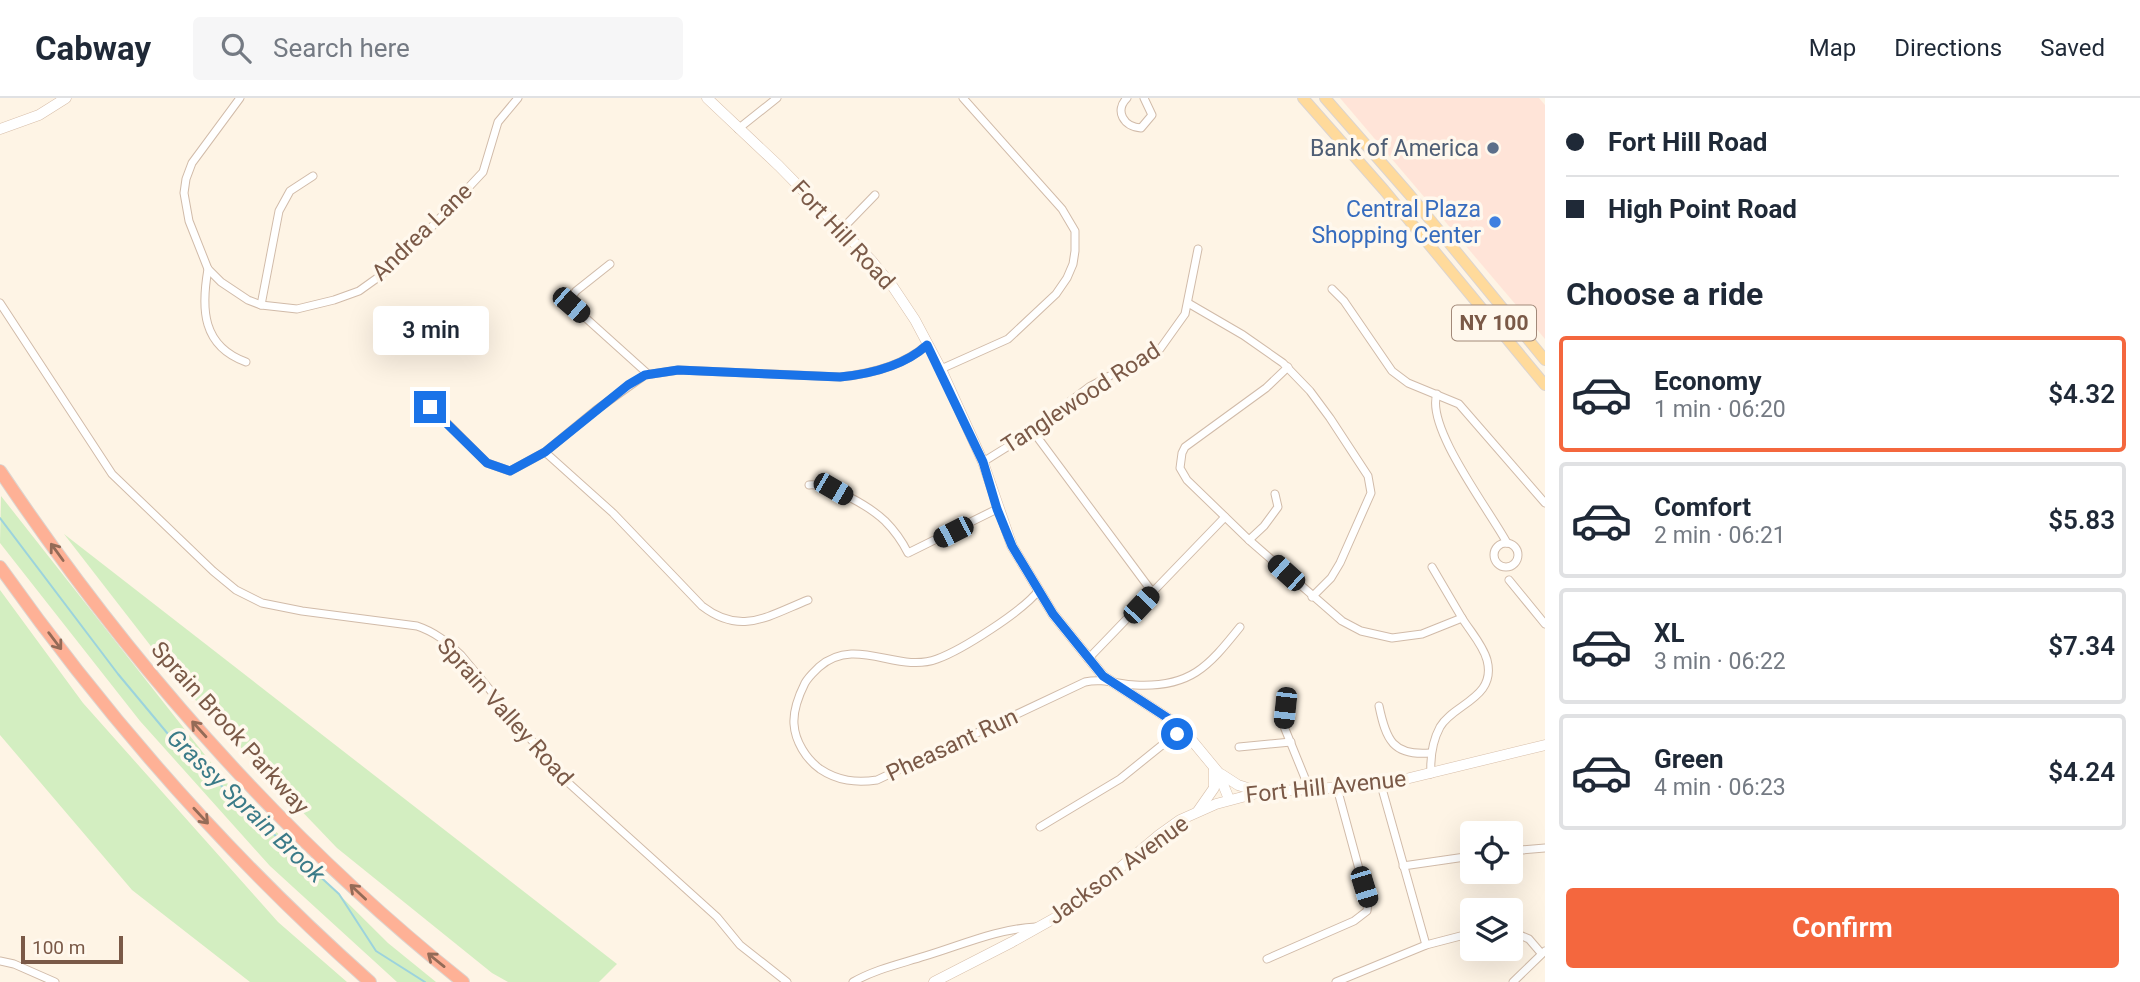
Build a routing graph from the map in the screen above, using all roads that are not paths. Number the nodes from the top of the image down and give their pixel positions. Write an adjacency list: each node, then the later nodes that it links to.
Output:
1 (66, 98): 11 (street)
2 (240, 98): 21 (street)
3 (518, 98): 26 (street, Andrea Lane)
4 (707, 98): 12 (street, Fort Hill Road)
5 (778, 98): 12 (street)
6 (963, 98): 31 (street)
7 (1127, 98): 8 (street)
8 (1144, 98)
9 (1303, 98): 14 (main road, NY 100)
10 (1325, 98): 13 (main road, NY 100)
11 (0, 129)
12 (738, 129): 17 (street, Fort Hill Road)
13 (1371, 150): 14 (street); 19 (main road, NY 100)
14 (1360, 161): 22 (main road, NY 100)
15 (313, 176): 26 (street)
16 (876, 195): 17 (street)
17 (841, 230): 27 (street, Fort Hill Road)
18 (1198, 249): 25 (street, Tanglewood Road)
19 (1464, 261): 22 (street); 28 (main road, NY 100)
20 (610, 264): 32 (street)
21 (208, 269): 26 (street, Andrea Lane); 29 (street)
22 (1451, 271): 33 (main road, NY 100)
23 (1332, 289): 34 (street)
24 (0, 303): 90 (street, Sprain Valley Road)
25 (1188, 303): 30 (street); 36 (street, Tanglewood Road)
26 (261, 304)
27 (927, 345): 31 (street, Fort Hill Road); 32 (street)
28 (1545, 360)
29 (246, 362)
30 (1288, 368): 44 (street); 52 (street)
31 (941, 369): 38 (street, Fort Hill Road)
32 (648, 374): 37 (street)
33 (1543, 377)
34 (1437, 394): 42 (street); 46 (street)
35 (421, 397): 37 (street)
36 (1032, 430): 38 (street, Tanglewood Road); 51 (street)
37 (545, 452): 53 (street)
38 (983, 462): 43 (street, Fort Hill Road)
39 (0, 471): 89 (highway, Sprain Brook Parkway, one-way to 39)
40 (809, 485): 43 (street)
41 (1275, 494): 45 (street)
42 (1545, 503)
43 (997, 509): 50 (street, Fort Hill Road)
44 (1224, 517): 45 (street); 51 (street)
45 (1249, 540): 52 (street)
46 (1507, 543)
47 (1432, 566): 54 (street)
48 (0, 567): 88 (highway, one-way to 88)
49 (1508, 580): 55 (street)
50 (1038, 590): 57 (street, Fort Hill Road); 58 (street, Pheasant Run)
51 (1153, 593): 57 (street)
52 (1312, 597): 54 (street)
53 (808, 600)
54 (1462, 618): 65 (street)
55 (1545, 624)
56 (1240, 627): 58 (street, Pheasant Run)
57 (1088, 659): 58 (street, Fort Hill Road)
58 (1110, 681): 61 (street, Fort Hill Road)
59 (1379, 706): 65 (street)
60 (1285, 708): 62 (street)
61 (1182, 729): 66 (street, Fort Hill Road); 74 (street)
62 (1291, 743): 64 (street); 69 (street)
63 (1545, 745): 67 (street, Fort Hill Avenue)
64 (1239, 747)
65 (1430, 753): 67 (street)
66 (1216, 770): 71 (street); 72 (street, Fort Hill Road); 73 (street)
67 (1431, 774): 68 (street, Fort Hill Avenue)
68 (1381, 785): 70 (street, Fort Hill Avenue); 78 (street)
69 (1309, 788): 70 (street, Fort Hill Avenue); 71 (street, Fort Hill Avenue)
70 (1337, 788): 84 (street)
71 (1261, 792): 72 (street, Fort Hill Avenue)
72 (1229, 799): 73 (street, Jackson Avenue)
73 (1197, 812): 79 (street, Jackson Avenue)
74 (1040, 827)
75 (1545, 848): 76 (street)
76 (1523, 850)
77 (1460, 858): 78 (street)
78 (1403, 866): 82 (street)
79 (1042, 926): 86 (street); 91 (street, Jackson Avenue)
80 (1460, 936): 82 (street)
81 (1523, 936): 83 (street)
82 (1426, 945): 92 (street)
83 (1543, 952): 93 (street)
84 (1267, 959)
85 (0, 961): 87 (street)
86 (856, 981)
87 (55, 982)
88 (370, 982)
89 (463, 982)
90 (787, 982)
91 (934, 982)
92 (1336, 982)
93 (1513, 982)

